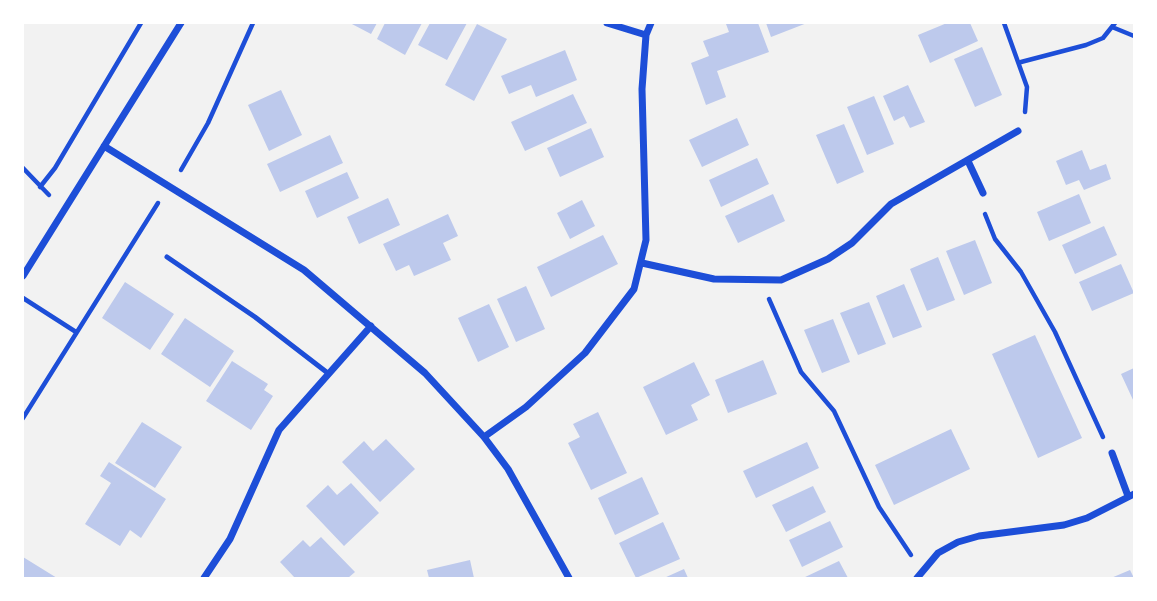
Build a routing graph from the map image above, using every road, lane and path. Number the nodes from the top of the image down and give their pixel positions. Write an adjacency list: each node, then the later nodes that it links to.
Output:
1 (142, 23): 16 (path)
2 (181, 23): 12 (street)
3 (253, 23): 15 (path)
4 (607, 23): 8 (street)
5 (651, 23): 8 (street)
6 (1004, 23): 10 (path)
7 (1114, 25): 9 (path); 10 (path)
8 (646, 35): 20 (street)
9 (1134, 36)
10 (1021, 62): 11 (path)
11 (1018, 131): 13 (street)
12 (104, 146): 15 (street); 18 (street)
13 (968, 160): 17 (street); 22 (street)
14 (23, 168): 16 (path)
15 (171, 185): 24 (street); 25 (path)
16 (40, 187): 18 (path)
17 (983, 193): 29 (path)
18 (64, 209): 21 (street)
19 (167, 257): 26 (lane)
20 (642, 263): 22 (street); 28 (street)
21 (23, 276)
22 (760, 282): 31 (path)
23 (23, 298): 25 (path)
24 (371, 326): 26 (street); 28 (street)
25 (76, 332): 27 (path)
26 (329, 374): 32 (street)
27 (23, 418)
28 (484, 437): 33 (street)
29 (1112, 453): 30 (street)
30 (1131, 495): 31 (street)
31 (922, 569): 34 (street)
32 (204, 578)
33 (569, 578)
34 (917, 578)

